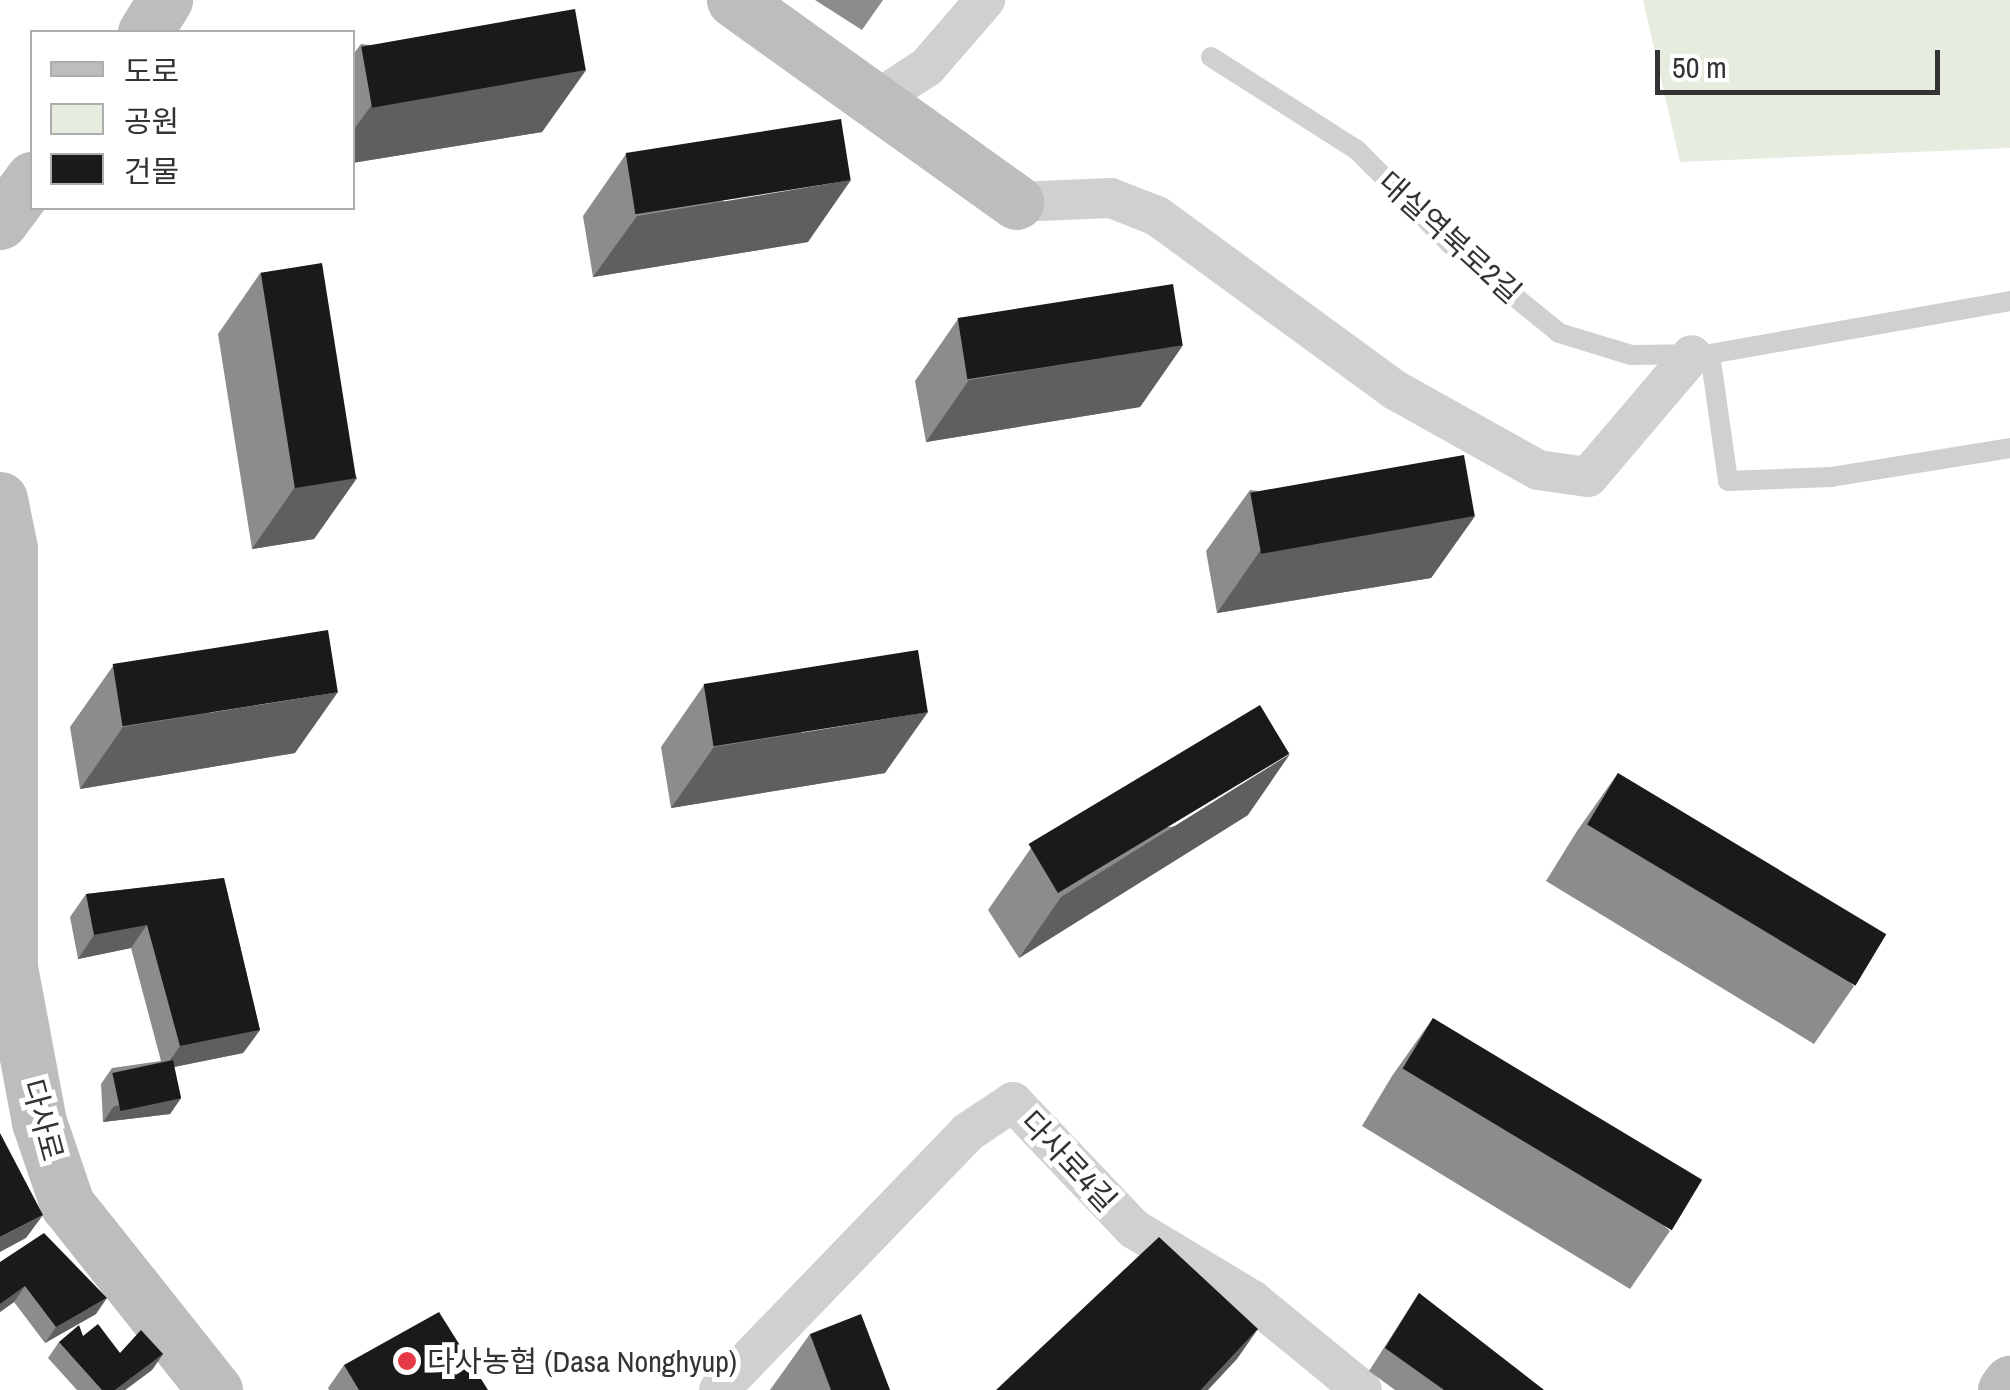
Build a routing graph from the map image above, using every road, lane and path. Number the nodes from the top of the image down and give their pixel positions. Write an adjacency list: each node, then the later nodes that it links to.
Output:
1 (166, 0): 4 (street)
2 (734, 0): 6 (street)
3 (985, 0): 6 (street)
4 (146, 30)
5 (1211, 56): 11 (lane, 대실역북로2길)
6 (875, 101): 8 (street)
7 (30, 182): 9 (street)
8 (1016, 202): 11 (street)
9 (0, 222)
10 (2010, 301): 11 (lane, 대실역북로2길)
11 (1701, 355): 12 (lane)
12 (2010, 448)
13 (0, 499): 15 (street, 다사로)
14 (2010, 1382): 18 (street)
15 (215, 1390)
16 (719, 1390): 17 (street, 다사로4길)
17 (1362, 1390)
18 (2005, 1390)

